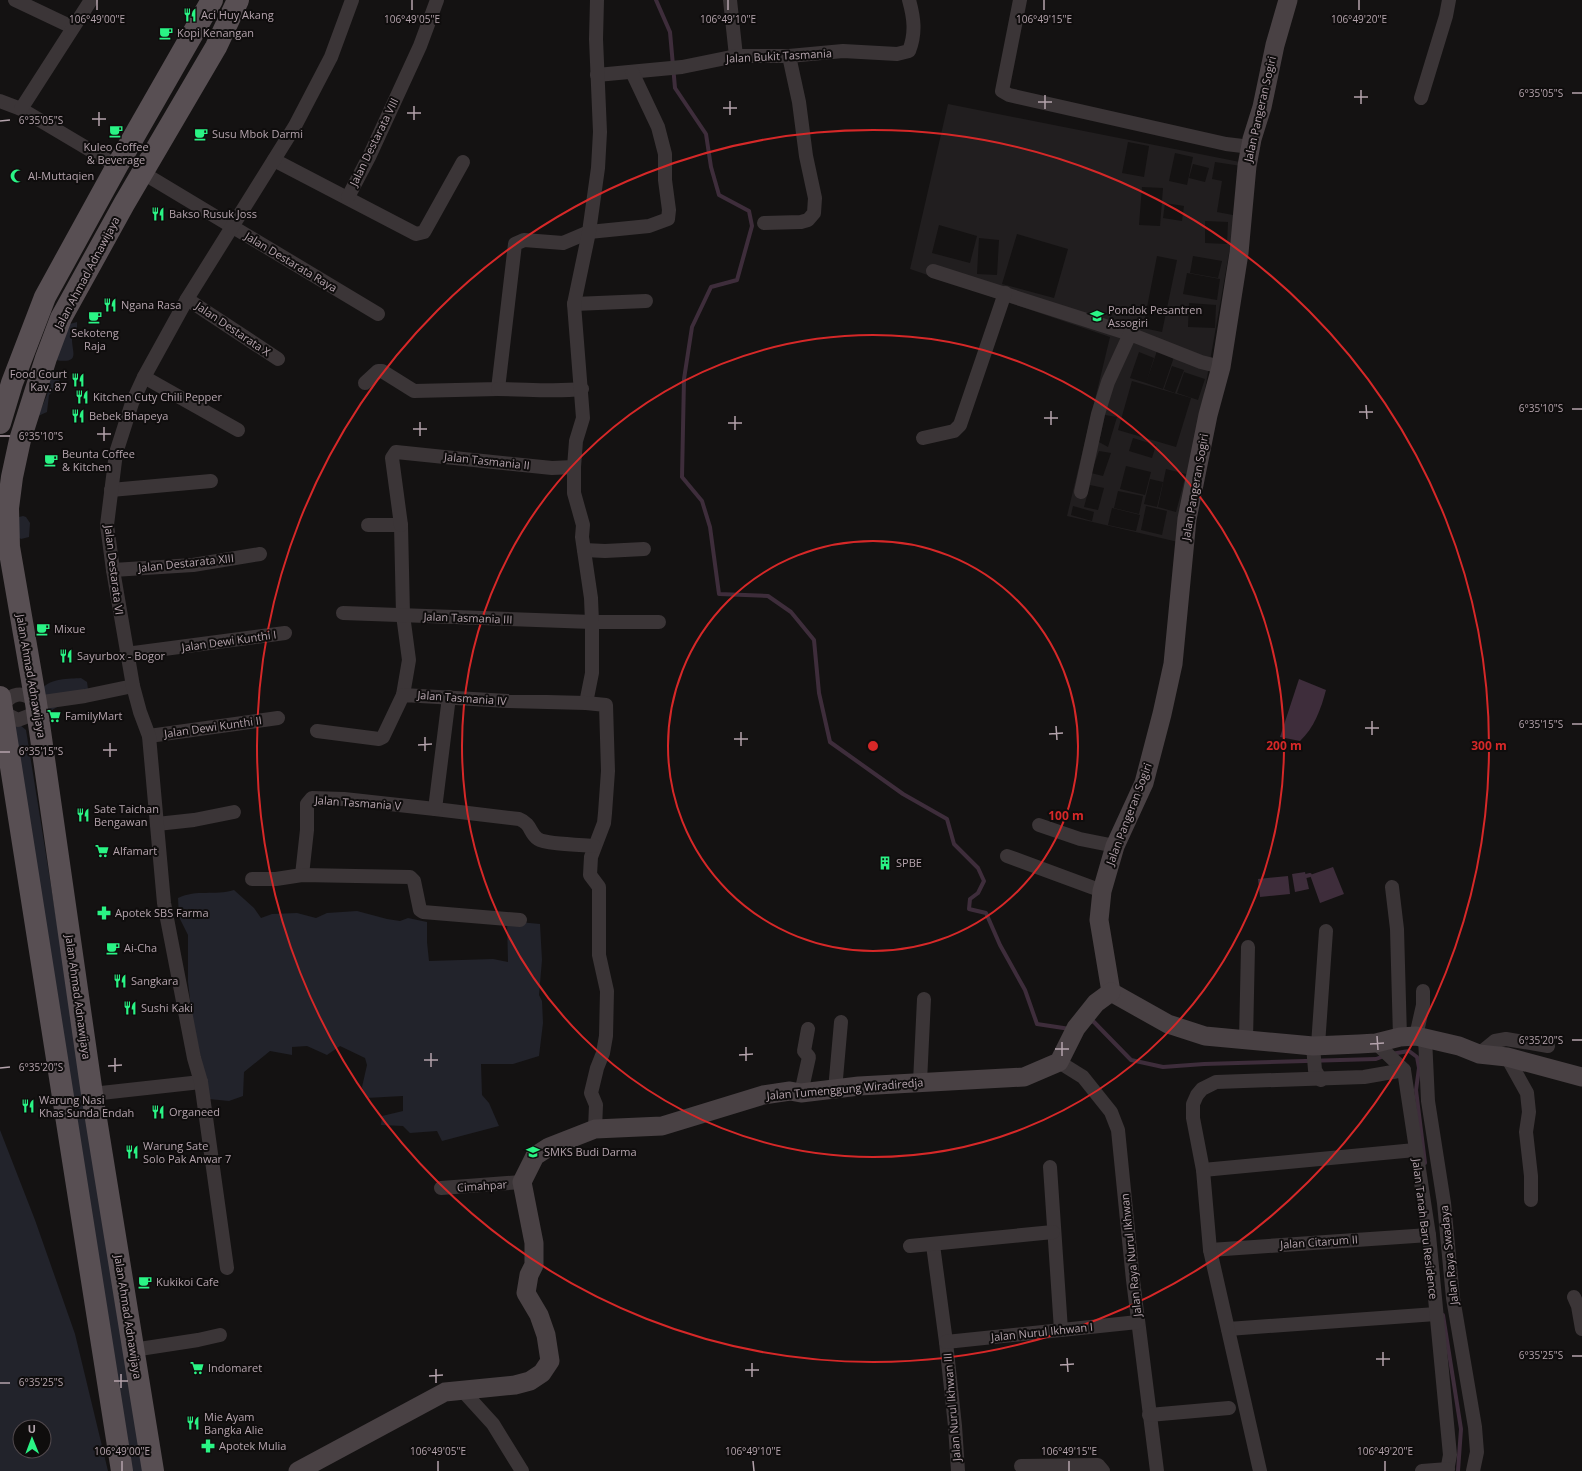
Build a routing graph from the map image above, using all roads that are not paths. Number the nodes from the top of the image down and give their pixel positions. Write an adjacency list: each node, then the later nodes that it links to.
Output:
1 (15, 0): 13 (street)
2 (91, 0): 13 (street)
3 (212, 0): 14 (main road, Jalan Ahmad Adnawijaya)
4 (238, 0): 17 (main road, Jalan Ahmad Adnawijaya)
5 (352, 0): 26 (street, Jalan Destarata VI)
6 (437, 0): 30 (street, Jalan Destarata VIII)
7 (597, 0): 19 (street)
8 (730, 0): 15 (street)
9 (909, 0): 16 (street, Jalan Bukit Tasmania)
10 (1020, 0): 25 (street)
11 (1288, 0): 25 (street, Jalan Pangeran Sogiri)
12 (1449, 0): 21 (street)
13 (72, 27): 24 (street)
14 (181, 55): 17 (main road); 20 (main road, Jalan Ahmad Adnawijaya)
15 (736, 56): 16 (street, Jalan Bukit Tasmania); 18 (street, Jalan Bukit Tasmania)
16 (790, 56): 31 (street)
17 (203, 68): 23 (main road, Jalan Ahmad Adnawijaya)
18 (632, 72): 19 (street, Jalan Bukit Tasmania); 33 (street)
19 (597, 75): 33 (street)
20 (160, 91): 23 (main road); 28 (main road, Jalan Ahmad Adnawijaya)
21 (1421, 98)
22 (0, 101): 24 (street)
23 (183, 104): 29 (main road, Jalan Ahmad Adnawijaya)
24 (21, 109): 28 (street)
25 (1251, 147): 42 (street, Jalan Pangeran Sogiri)
26 (274, 160): 30 (street); 32 (street, Jalan Destarata VI)
27 (463, 162): 30 (street, Jalan Destarata VIII)
28 (117, 166): 47 (main road, Jalan Ahmad Adnawijaya)
29 (143, 173): 32 (street, Jalan Destarata Raya); 58 (main road, Jalan Ahmad Adnawijaya)
30 (348, 197)
31 (764, 223)
32 (232, 226): 36 (street, Jalan Destarata VI); 39 (street, Jalan Destarata Raya)
33 (589, 232): 38 (street); 45 (street)
34 (933, 271): 35 (street)
35 (1005, 293): 40 (street); 49 (street)
36 (187, 299): 41 (street, Jalan Destarata X); 43 (street, Jalan Destarata VI)
37 (646, 301): 38 (street)
38 (574, 304): 46 (street)
39 (378, 314)
40 (1130, 334): 42 (street); 53 (street)
41 (278, 359)
42 (1221, 367): 82 (street, Jalan Pangeran Sogiri)
43 (144, 377): 48 (street); 52 (street, Jalan Destarata VI)
44 (365, 383): 45 (street)
45 (498, 389): 46 (street)
46 (582, 389): 50 (street)
47 (0, 423)
48 (238, 430)
49 (923, 438)
50 (574, 467): 55 (street, Jalan Tasmania II); 57 (street)
51 (211, 481): 52 (street)
52 (111, 490): 60 (street, Jalan Destarata VI)
53 (1081, 492)
54 (368, 525): 55 (street)
55 (401, 525): 63 (street)
56 (644, 549): 57 (street)
57 (584, 550): 64 (street)
58 (4, 552): 61 (main road, Jalan Ahmad Adnawijaya)
59 (260, 554): 60 (street, Jalan Destarata XIII)
60 (113, 570): 67 (street, Jalan Destarata VI)
61 (8, 579): 72 (main road, Jalan Ahmad Adnawijaya)
62 (343, 613): 63 (street, Jalan Tasmania III)
63 (403, 616): 64 (street, Jalan Tasmania III); 69 (street)
64 (592, 622): 65 (street, Jalan Tasmania III); 71 (street)
65 (659, 622)
66 (285, 633): 67 (street, Jalan Dewi Kunthi I)
67 (126, 654): 68 (street, Jalan Destarata VI)
68 (133, 686): 72 (street); 76 (street, Jalan Destarata VI)
69 (403, 695): 70 (street, Jalan Tasmania IV); 75 (street, Jalan Tasmania IV)
70 (449, 697): 71 (street, Jalan Tasmania IV); 77 (street)
71 (586, 702): 81 (street, Jalan Tasmania IV)
72 (36, 703): 73 (street); 73 (street); 110 (main road, Jalan Ahmad Adnawijaya)
73 (1, 705): 139 (main road)
74 (278, 718): 76 (street, Jalan Dewi Kunthi II)
75 (317, 731)
76 (149, 736): 79 (street, Jalan Destarata VI)
77 (435, 809): 81 (street, Jalan Tasmania V); 84 (street, Jalan Tasmania V)
78 (234, 812): 79 (street)
79 (157, 824): 106 (street, Jalan Destarata VI)
80 (1039, 825): 82 (street)
81 (594, 846): 111 (street)
82 (1115, 846): 87 (street, Jalan Pangeran Sogiri)
83 (1007, 856): 87 (street)
84 (302, 875): 85 (street); 88 (street)
85 (252, 879)
86 (1392, 887): 96 (street)
87 (1102, 891): 92 (street, Jalan Pangeran Sogiri)
88 (520, 920)
89 (1326, 930): 103 (street)
90 (1248, 947): 97 (street)
91 (1423, 991): 96 (street)
92 (1111, 992): 97 (street); 99 (street, Jalan Tumenggung Wiradiredja)
93 (924, 999): 107 (street)
94 (841, 1022): 108 (street)
95 (808, 1029): 109 (street)
96 (1414, 1037): 100 (street); 101 (street); 147 (street, Jalan Raya Swadaya)
97 (1246, 1040): 103 (street)
98 (1548, 1046): 101 (street)
99 (1066, 1048): 107 (street, Jalan Tumenggung Wiradiredja); 126 (street, Jalan Raya Nurul Ikhwan)
100 (1385, 1051): 103 (street); 104 (street)
101 (1479, 1054): 102 (street)
102 (1507, 1057): 105 (street); 117 (street)
103 (1316, 1060): 104 (street); 114 (street)
104 (1404, 1070): 112 (street, Jalan Tanah Baru Residence)
105 (1582, 1077)
106 (201, 1082): 110 (street); 123 (street, Jalan Destarata VI)
107 (920, 1082): 108 (street, Jalan Tumenggung Wiradiredja)
108 (835, 1090): 109 (street, Jalan Tumenggung Wiradiredja)
109 (801, 1093): 111 (street, Jalan Tumenggung Wiradiredja)
110 (92, 1094): 132 (main road, Jalan Ahmad Adnawijaya)
111 (595, 1129): 115 (street, Jalan Tumenggung Wiradiredja)
112 (1415, 1150): 114 (street); 119 (street, Jalan Tanah Baru Residence)
113 (1050, 1167): 118 (street)
114 (1203, 1170): 122 (street)
115 (522, 1182): 116 (street, Cimahpar); 133 (street)
116 (441, 1188)
117 (1531, 1200)
118 (1053, 1232): 120 (street); 129 (street)
119 (1429, 1235): 122 (street, Jalan Citarum II); 125 (street, Jalan Tanah Baru Residence)
120 (932, 1245): 121 (street); 131 (street, Jalan Nurul Ikhwan III)
121 (910, 1246)
122 (1210, 1250): 127 (street)
123 (227, 1268)
124 (1574, 1297): 128 (street)
125 (1436, 1314): 127 (street); 138 (street, Jalan Tanah Baru Residence)
126 (1138, 1322): 129 (street, Jalan Nurul Ikhwan I); 135 (street, Jalan Raya Nurul Ikhwan)
127 (1228, 1329): 145 (street)
128 (1582, 1329)
129 (1061, 1330): 131 (street, Jalan Nurul Ikhwan I)
130 (220, 1335): 132 (street)
131 (946, 1342): 142 (street, Jalan Nurul Ikhwan III)
132 (133, 1350): 140 (main road, Jalan Ahmad Adnawijaya)
133 (462, 1390): 137 (street); 141 (street)
134 (1229, 1408): 135 (street)
135 (1149, 1415): 144 (street, Jalan Raya Nurul Ikhwan)
136 (1021, 1466): 143 (street)
137 (518, 1469)
138 (1448, 1470): 146 (street)
139 (122, 1471)
140 (153, 1471)
141 (298, 1471)
142 (958, 1471)
143 (1104, 1471)
144 (1156, 1471)
145 (1260, 1471)
146 (1422, 1471)
147 (1474, 1471)

